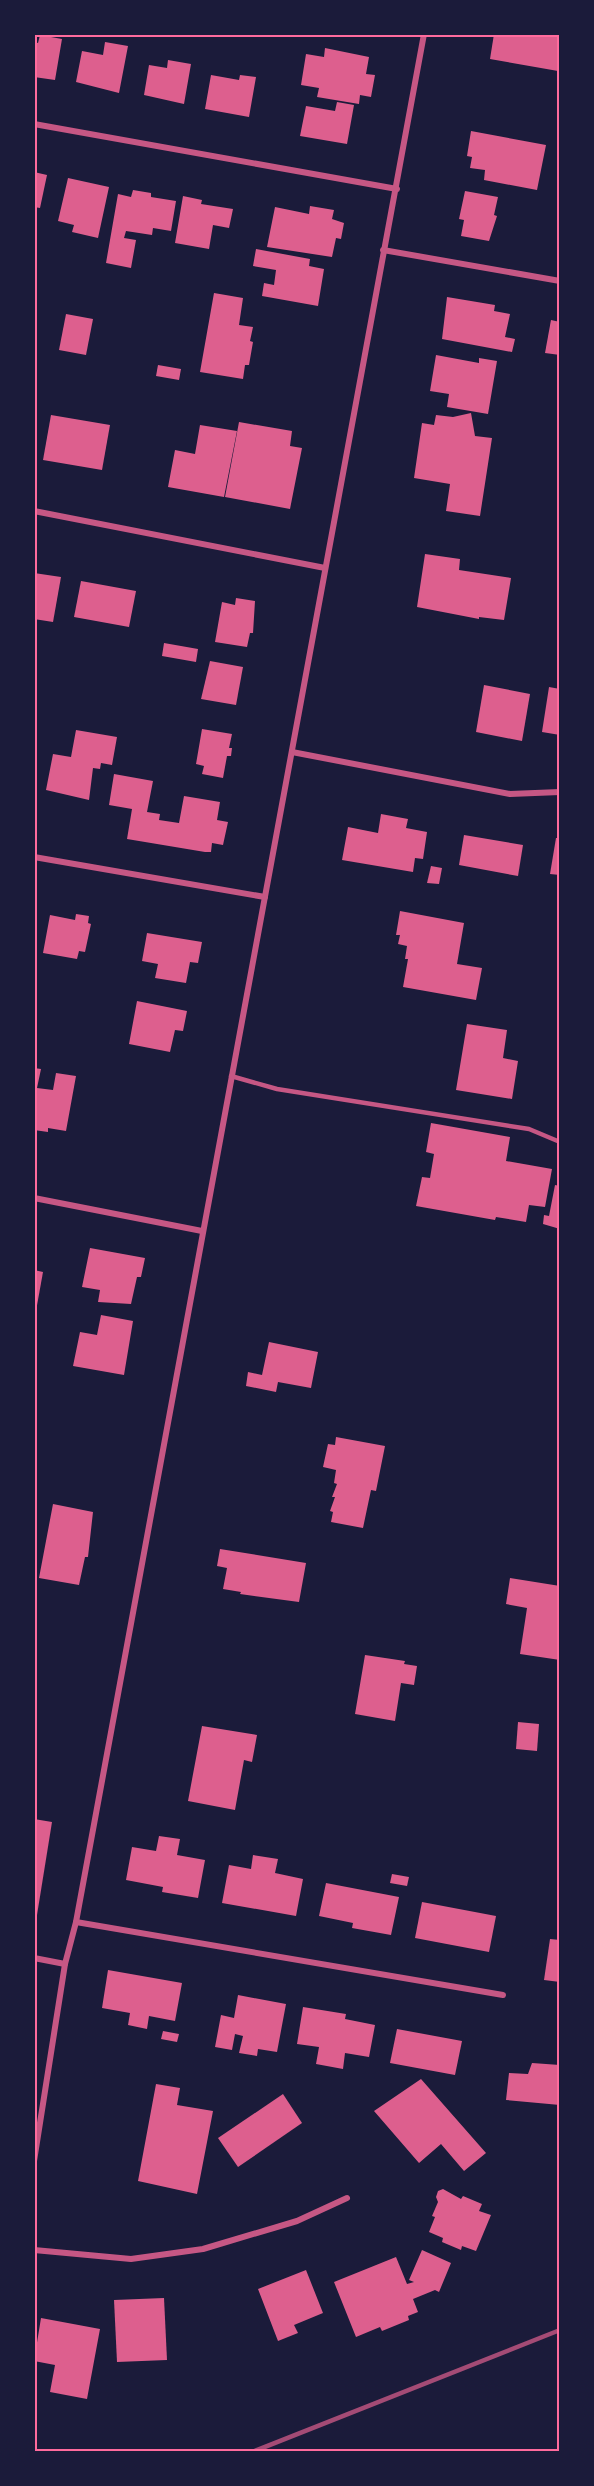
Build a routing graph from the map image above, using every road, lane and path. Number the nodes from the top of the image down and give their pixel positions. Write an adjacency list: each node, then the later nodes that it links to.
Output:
1 (424, 34): 3 (street)
2 (34, 124): 3 (street)
3 (396, 189): 4 (street)
4 (383, 250): 5 (street); 7 (street)
5 (560, 281)
6 (34, 511): 7 (street)
7 (324, 568): 8 (street)
8 (292, 752): 9 (street); 11 (street)
9 (560, 792)
10 (34, 857): 11 (street)
11 (265, 897): 12 (street)
12 (231, 1076): 13 (lane); 15 (street)
13 (560, 1142)
14 (34, 1198): 15 (street)
15 (202, 1231): 16 (street)
16 (76, 1922): 18 (street); 19 (street)
17 (34, 1958): 18 (street)
18 (65, 1964): 20 (street)
19 (503, 1995)
20 (34, 2161)
21 (347, 2198): 22 (street)
22 (34, 2250)

